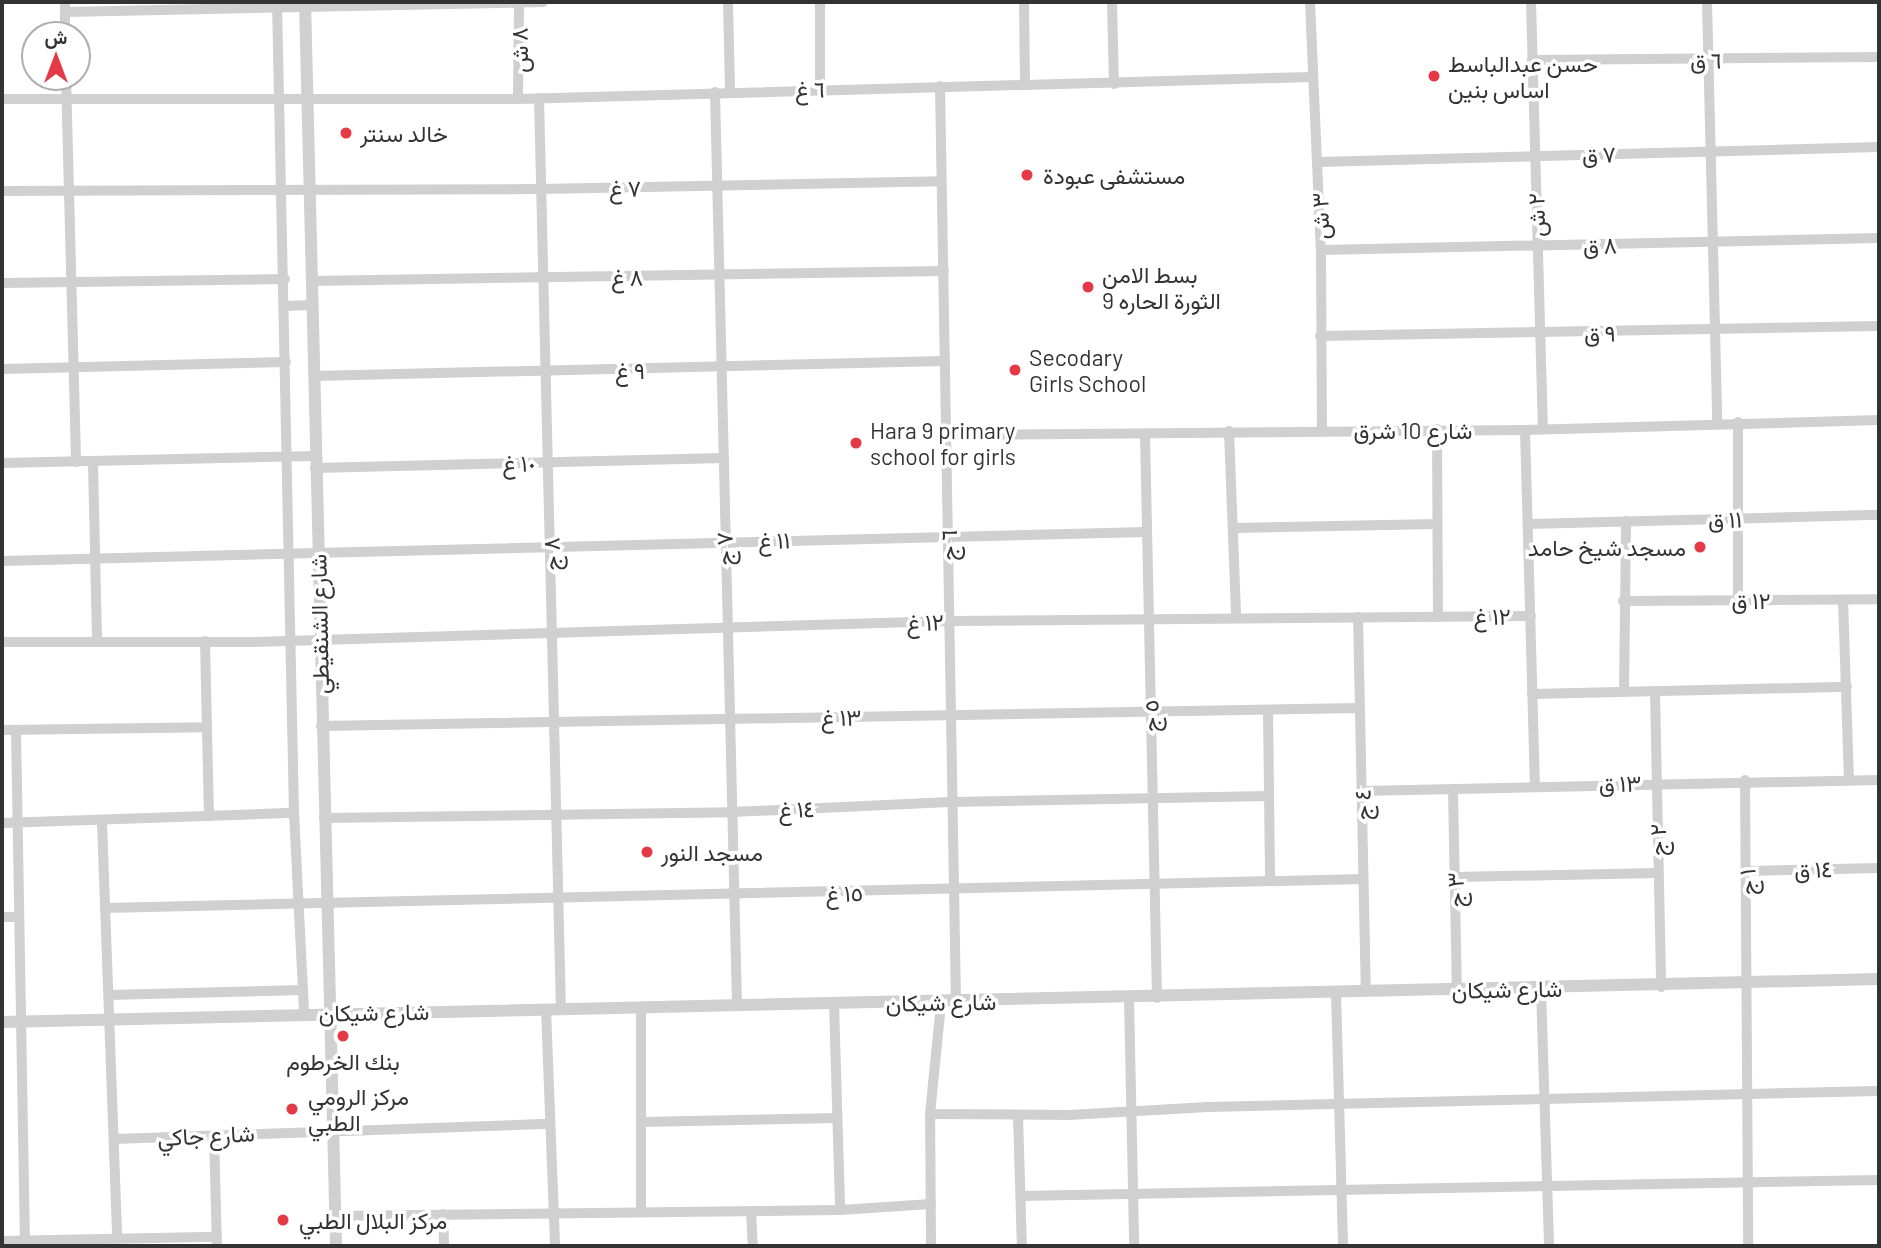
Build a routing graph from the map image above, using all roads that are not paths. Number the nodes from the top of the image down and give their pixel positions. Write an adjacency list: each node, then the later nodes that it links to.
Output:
1 (519, 2): 2 (street); 10 (street); 27 (street, ٨ ش)
2 (543, 2)
3 (727, 2): 23 (street)
4 (820, 2): 20 (street)
5 (1024, 2): 17 (street)
6 (1112, 2): 18 (street)
7 (1310, 2): 16 (street, ٣ ش)
8 (1531, 2): 14 (street, ٢ ش)
9 (1707, 2): 15 (street)
10 (305, 5): 11 (street); 29 (street, شارع الشنقيطي)
11 (277, 6): 12 (street); 26 (street)
12 (65, 7)
13 (1879, 57): 15 (street, ٦ ق)
14 (1532, 60): 15 (street, ٦ ق); 32 (street, ٢ ش)
15 (1709, 60): 31 (street)
16 (1312, 77): 18 (street, ٦ غ); 33 (street, ٣ ش)
17 (1025, 84): 18 (street, ٦ غ); 19 (street, ٦ غ)
18 (1114, 84)
19 (940, 86): 20 (street, ٦ غ); 34 (street, ٦ ج)
20 (820, 89): 23 (street, ٦ غ)
21 (66, 91): 25 (street)
22 (715, 92): 23 (street, ٦ غ); 28 (street, ٦ غ); 36 (street, ٧ ج)
23 (730, 92)
24 (2, 99): 25 (street, ٦ غ)
25 (66, 99): 26 (street, ٦ غ); 39 (street)
26 (279, 99): 29 (street, ٦ غ); 35 (street)
27 (519, 99): 28 (street, ٦ غ); 29 (street, ٦ غ)
28 (539, 99): 38 (street, ٨ ج)
29 (307, 100): 37 (street, شارع الشنقيطي)
30 (1879, 147): 31 (street, ٧ ق)
31 (1711, 151): 32 (street, ٧ ق); 42 (street)
32 (1535, 156): 33 (street, ٧ ق); 43 (street, ٢ ش)
33 (1318, 162): 44 (street, ٣ ش)
34 (941, 181): 36 (street, ٧ غ); 45 (street, ٦ ج)
35 (281, 187): 37 (street, ٧ غ); 39 (street, ٧ غ); 48 (street)
36 (719, 187): 38 (street, ٧ غ); 46 (street, ٧ ج)
37 (310, 188): 38 (street, ٧ غ); 49 (street, شارع الشنقيطي)
38 (540, 189): 47 (street, ٨ ج)
39 (71, 190): 40 (street, ٧ غ); 51 (street)
40 (2, 191)
41 (1879, 237): 42 (street, ٨ ق)
42 (1713, 241): 43 (street, ٨ ق); 55 (street)
43 (1536, 247): 44 (street, ٨ ق); 56 (street, ٢ ش)
44 (1321, 250): 57 (street, ٣ ش)
45 (944, 271): 46 (street, ٨ غ); 58 (street, ٦ ج)
46 (720, 275): 47 (street, ٨ غ); 62 (street, ٧ ج)
47 (541, 278): 49 (street, ٨ غ); 63 (street, ٨ ج)
48 (285, 279): 51 (street); 53 (street)
49 (311, 281): 52 (street, شارع الشنقيطي)
50 (2, 283): 51 (street)
51 (72, 283): 60 (street)
52 (312, 305): 53 (street); 64 (street, شارع الشنقيطي)
53 (286, 306): 59 (street)
54 (1879, 326): 55 (street, ٩ ق)
55 (1717, 330): 56 (street, ٩ ق); 67 (street)
56 (1539, 334): 57 (street, ٩ ق); 68 (street, ٢ ش)
57 (1320, 336): 70 (street, ٣ ش)
58 (945, 361): 62 (street, ٩ غ); 74 (street, ٦ ج)
59 (285, 362): 60 (street); 75 (street)
60 (73, 367): 61 (street); 77 (street)
61 (2, 369)
62 (722, 369): 63 (street, ٩ غ); 76 (street, ٧ ج)
63 (544, 370): 64 (street, ٩ غ); 79 (street, ٨ ج)
64 (314, 376): 78 (street, شارع الشنقيطي)
65 (1879, 420): 66 (street, شارع 10 شرق)
66 (1738, 422): 67 (street, شارع 10 شرق); 83 (street)
67 (1717, 423): 68 (street, شارع 10 شرق)
68 (1543, 428): 71 (street, شارع 10 شرق)
69 (1437, 429): 70 (street, شارع 10 شرق); 71 (street, شارع 10 شرق); 85 (street)
70 (1322, 430): 72 (street, شارع 10 شرق)
71 (1525, 430): 86 (street)
72 (1229, 431): 73 (street, شارع 10 شرق); 87 (street)
73 (1145, 434): 74 (street, شارع 10 شرق); 88 (street, ٥ ج)
74 (947, 435): 89 (street, ٦ ج)
75 (285, 458): 78 (street, ١٠ غ); 81 (street, ١٠ غ); 93 (street)
76 (724, 458): 79 (street, ١٠ غ); 90 (street, ٧ ج)
77 (76, 462): 80 (street, ١٠ غ); 81 (street, ١٠ غ)
78 (315, 462): 79 (street, ١٠ غ); 92 (street, شارع الشنقيطي)
79 (547, 462): 91 (street, ٨ ج)
80 (2, 463)
81 (93, 463): 94 (street)
82 (1879, 515): 83 (street, ١١ ق)
83 (1738, 518): 84 (street, ١١ ق); 96 (street)
84 (1626, 521): 86 (street, ١١ ق); 99 (street)
85 (1437, 524): 87 (street); 103 (street)
86 (1529, 524): 100 (street)
87 (1235, 527): 101 (street)
88 (1147, 532): 89 (street, ١١ غ); 104 (street, ٥ ج)
89 (949, 535): 90 (street, ١١ غ); 105 (street, ٦ ج)
90 (724, 541): 91 (street, ١١ غ); 106 (street, ٧ ج)
91 (551, 545): 92 (street, ١١ غ); 107 (street, ٨ ج)
92 (317, 550): 93 (street, ١١ غ); 108 (street, شارع الشنقيطي)
93 (288, 552): 94 (street, ١١ غ); 111 (street)
94 (94, 557): 95 (street, ١١ غ); 109 (street)
95 (2, 561)
96 (1738, 600): 97 (street, ١٢ ق); 99 (street, ١٢ ق)
97 (1843, 600): 98 (street, ١٢ ق); 113 (street)
98 (1879, 600)
99 (1623, 601): 114 (street)
100 (1531, 616): 103 (street, ١٢ غ); 116 (street)
101 (1236, 617): 102 (street, ١٢ غ); 104 (street, ١٢ غ)
102 (1358, 617): 103 (street, ١٢ غ); 117 (street, ٤ ج)
103 (1438, 617)
104 (1149, 620): 105 (street, ١٢ غ); 118 (street, ٥ ج)
105 (948, 621): 106 (street, ١٢ غ); 120 (street, ٦ ج)
106 (727, 630): 107 (street, ١٢ غ); 121 (street, ٧ ج)
107 (553, 633): 108 (street, ١٢ غ); 122 (street, ٨ ج)
108 (320, 640): 111 (street, ١٢ غ); 123 (street, شارع الشنقيطي)
109 (97, 641): 110 (street, ١٢ غ); 112 (street, ١٢ غ)
110 (205, 641): 111 (street, ١٢ غ); 124 (street)
111 (291, 641): 138 (street)
112 (2, 642)
113 (1847, 687): 115 (street); 127 (street)
114 (1624, 692): 115 (street); 116 (street)
115 (1655, 692): 130 (street, ٢ ج)
116 (1532, 694): 131 (street)
117 (1360, 708): 119 (street, ١٣ غ); 133 (street, ٤ ج)
118 (1150, 710): 119 (street, ١٣ غ); 120 (street, ١٣ غ); 135 (street, ٥ ج)
119 (1268, 710): 134 (street)
120 (950, 715): 121 (street, ١٣ غ); 136 (street, ٦ ج)
121 (730, 719): 122 (street, ١٣ غ); 137 (street, ٧ ج)
122 (554, 723): 123 (street, ١٣ غ); 139 (street, ٨ ج)
123 (321, 726): 141 (street, شارع الشنقيطي)
124 (207, 727): 126 (street); 140 (street)
125 (2, 730): 126 (street)
126 (16, 730): 143 (street)
127 (1849, 778): 128 (street, ١٣ ق); 129 (street, ١٣ ق)
128 (1745, 780): 130 (street, ١٣ ق); 146 (street, ١ ج)
129 (1879, 780)
130 (1657, 782): 131 (street, ١٣ ق); 147 (street, ٢ ج)
131 (1535, 784): 132 (street, ١٣ ق)
132 (1453, 789): 133 (street, ١٣ ق); 148 (street, ٣ ج)
133 (1362, 791): 149 (street, ٤ ج)
134 (1269, 796): 135 (street, ١٤ غ); 150 (street)
135 (1153, 800): 136 (street, ١٤ غ); 151 (street, ٥ ج)
136 (950, 802): 137 (street, ١٤ غ); 152 (street, ٦ ج)
137 (732, 812): 139 (street, ١٤ غ); 153 (street, ٧ ج)
138 (294, 813): 140 (street); 156 (street)
139 (557, 814): 141 (street, ١٤ غ); 154 (street, ٨ ج)
140 (209, 816): 144 (street)
141 (324, 818): 155 (street, شارع الشنقيطي)
142 (2, 823): 143 (street)
143 (15, 823): 144 (street); 159 (street)
144 (102, 823): 157 (street)
145 (1879, 868): 146 (street, ١٤ ق)
146 (1747, 871): 161 (street, ١ ج)
147 (1657, 873): 148 (street); 162 (street, ٢ ج)
148 (1454, 877): 165 (street, ٣ ج)
149 (1363, 880): 150 (street, ١٥ غ); 166 (street, ٤ ج)
150 (1270, 881): 151 (street, ١٥ غ)
151 (1152, 882): 152 (street, ١٥ غ); 170 (street, ٥ ج)
152 (953, 888): 153 (street, ١٥ غ); 173 (street, ٦ ج)
153 (735, 895): 154 (street, ١٥ غ); 174 (street, ٧ ج)
154 (559, 898): 155 (street, ١٥ غ); 177 (street, ٨ ج)
155 (326, 904): 156 (street, ١٥ غ); 178 (street, شارع الشنقيطي)
156 (298, 905): 157 (street, ١٥ غ); 164 (street)
157 (105, 908): 168 (street)
158 (2, 917): 159 (street)
159 (17, 917): 182 (street)
160 (1879, 979): 161 (street, شارع شيكان)
161 (1746, 984): 162 (street, شارع شيكان); 184 (street, ١ ج)
162 (1661, 987): 163 (street, شارع شيكان)
163 (1541, 989): 165 (street, شارع شيكان); 185 (street)
164 (303, 990): 168 (street); 179 (street)
165 (1457, 990): 166 (street, شارع شيكان)
166 (1366, 992): 167 (street, شارع شيكان)
167 (1336, 993): 170 (street, شارع شيكان); 186 (street)
168 (109, 995): 180 (street)
169 (1129, 998): 170 (street, شارع شيكان); 173 (street, شارع شيكان); 187 (street)
170 (1157, 998)
171 (834, 1003): 172 (street, شارع شيكان); 174 (street, شارع شيكان); 190 (street)
172 (941, 1003): 173 (street, شارع شيكان); 188 (street)
173 (956, 1003)
174 (737, 1006): 175 (street, شارع شيكان)
175 (641, 1007): 177 (street, شارع شيكان); 191 (street)
176 (546, 1009): 177 (street, شارع شيكان); 178 (street, شارع شيكان); 192 (street)
177 (561, 1009)
178 (330, 1012): 179 (street, شارع شيكان); 193 (street, شارع الشنقيطي)
179 (304, 1013): 180 (street, شارع شيكان)
180 (109, 1019): 182 (street, شارع شيكان); 195 (street)
181 (2, 1022): 182 (street, شارع شيكان)
182 (20, 1022): 212 (street)
183 (1879, 1091): 184 (street)
184 (1745, 1096): 185 (street); 197 (street, ١ ج)
185 (1545, 1101): 186 (street); 198 (street)
186 (1339, 1104): 187 (street); 199 (street)
187 (1131, 1111): 189 (street); 200 (street)
188 (930, 1114): 189 (street); 202 (street)
189 (1018, 1115): 201 (street)
190 (837, 1118): 191 (street); 204 (street)
191 (641, 1122): 203 (street)
192 (550, 1124): 193 (street, شارع جاكي); 206 (street)
193 (332, 1129): 194 (street, شارع جاكي); 208 (street, شارع الشنقيطي)
194 (214, 1135): 195 (street, شارع جاكي); 211 (street)
195 (115, 1139): 209 (street)
196 (1879, 1180): 197 (street)
197 (1745, 1181): 198 (street); 222 (street, ١ ج)
198 (1548, 1189): 199 (street); 221 (street)
199 (1340, 1192): 200 (street); 220 (street)
200 (1133, 1194): 201 (street); 219 (street)
201 (1021, 1196): 218 (street)
202 (931, 1204): 204 (street); 217 (street)
203 (641, 1210): 205 (street); 206 (street)
204 (840, 1210): 205 (street)
205 (751, 1211): 216 (street)
206 (554, 1212): 207 (street); 215 (street)
207 (443, 1214): 208 (street); 214 (street)
208 (335, 1216): 213 (street, شارع الشنقيطي)
209 (117, 1239): 211 (street); 212 (street)
210 (2, 1241): 212 (street)
211 (217, 1242)
212 (25, 1243)
213 (336, 1246)
214 (444, 1246)
215 (555, 1246)
216 (753, 1246)
217 (931, 1246)
218 (1022, 1246)
219 (1134, 1246)
220 (1343, 1246)
221 (1549, 1246)
222 (1748, 1246)

